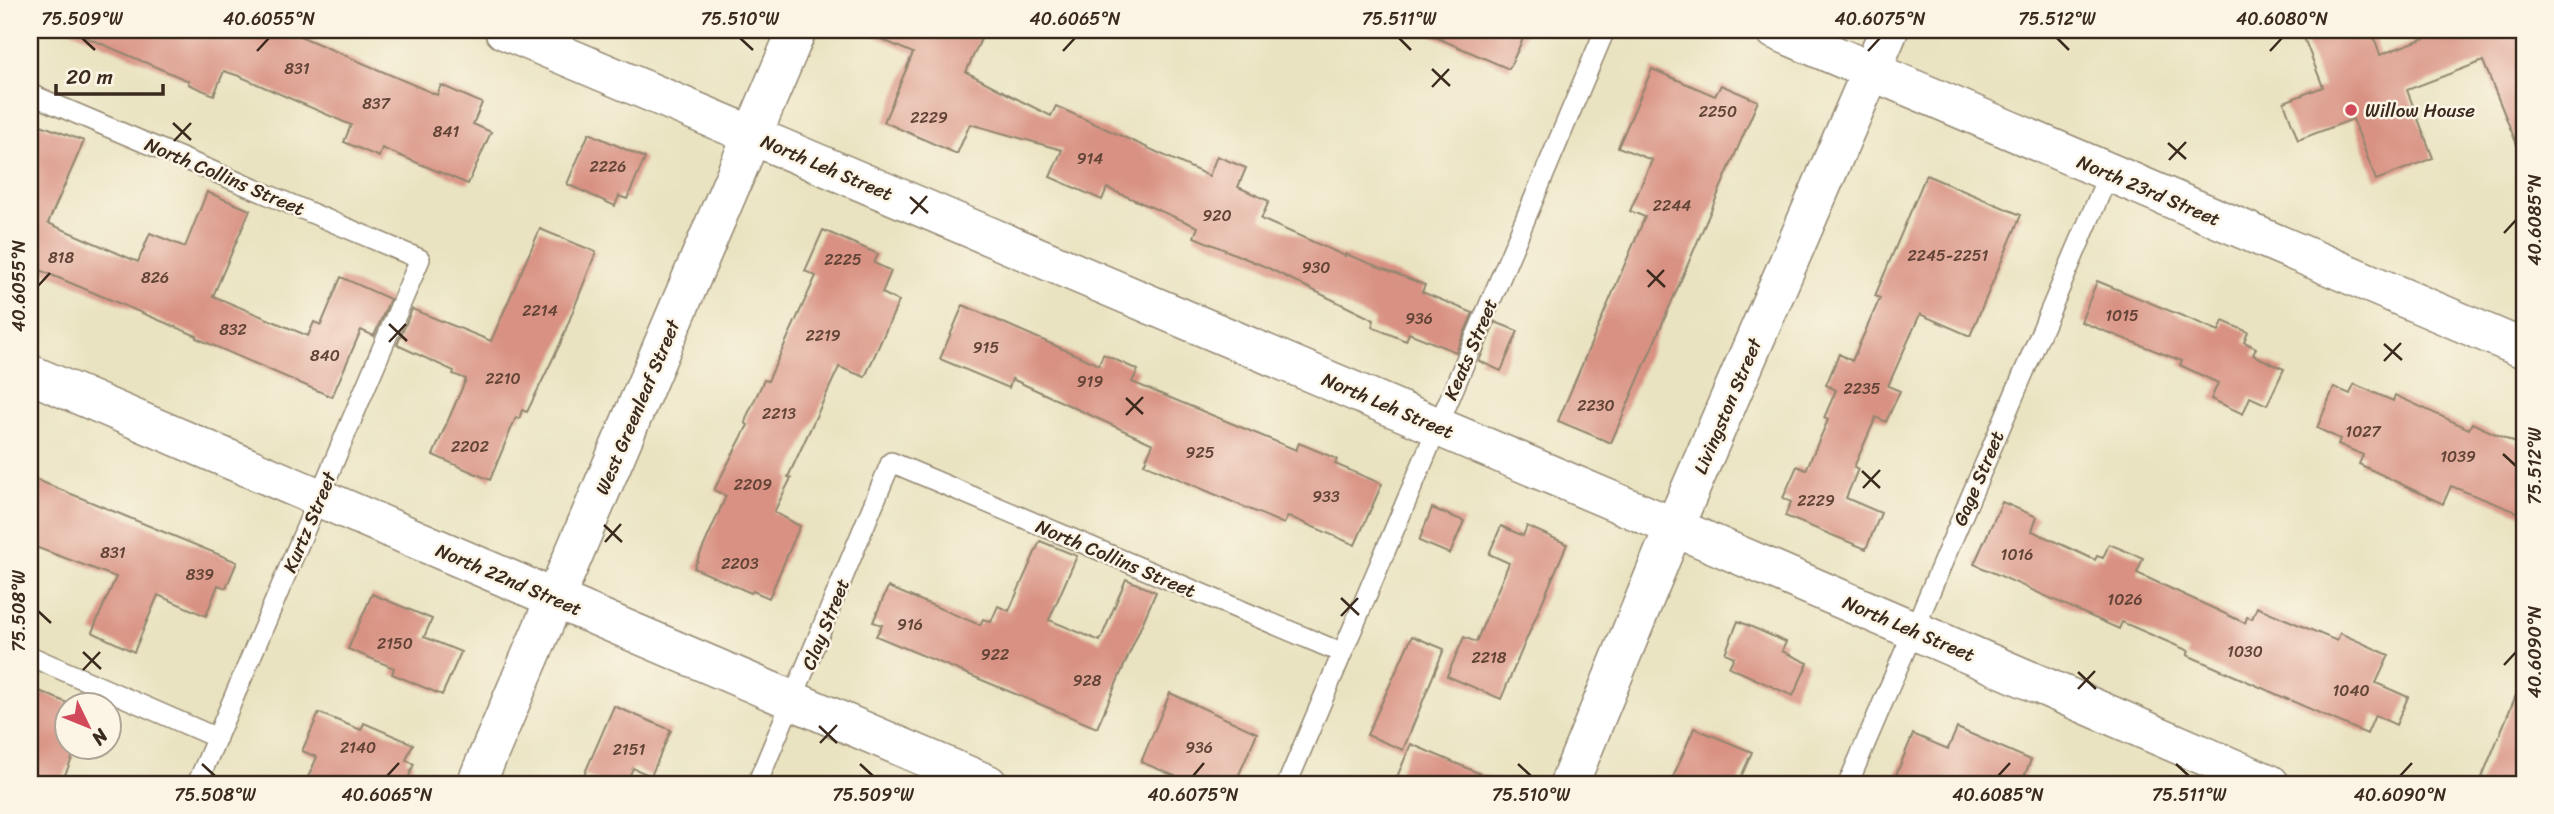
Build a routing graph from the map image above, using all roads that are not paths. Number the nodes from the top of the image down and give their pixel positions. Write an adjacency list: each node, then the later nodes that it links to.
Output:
1 (504, 30): 8 (street, North Leh Street)
2 (797, 30): 8 (street, West Greenleaf Street)
3 (1605, 30): 13 (lane, Keats Street)
4 (1775, 30): 6 (street, North 23rd Street)
5 (1889, 30): 6 (street, Livingston Street)
6 (1871, 72): 9 (street, North 23rd Street); 16 (street, Livingston Street)
7 (30, 94): 10 (lane, North Collins Street)
8 (752, 135): 13 (street, North Leh Street); 17 (street, West Greenleaf Street)
9 (2109, 173): 11 (street, North 23rd Street); 18 (lane, Gage Street)
10 (420, 259): 15 (lane, Kurtz Street)
11 (2524, 349)
12 (30, 374): 15 (street, North 22nd Street)
13 (1437, 426): 16 (street, North Leh Street); 19 (lane, Keats Street)
14 (891, 462): 19 (lane, North Collins Street); 21 (lane, Clay Street)
15 (320, 498): 17 (street, North 22nd Street); 22 (lane, Kurtz Street)
16 (1675, 527): 18 (street, North Leh Street); 28 (street, Livingston Street)
17 (555, 599): 21 (street, North 22nd Street); 24 (street, West Greenleaf Street)
18 (1913, 630): 29 (lane, Gage Street); 30 (street, North Leh Street)
19 (1342, 653): 27 (lane, Keats Street)
20 (30, 656): 22 (lane)
21 (793, 701): 25 (lane, Clay Street); 26 (street, North 22nd Street)
22 (217, 738): 23 (lane, Kurtz Street)
23 (197, 784)
24 (477, 784)
25 (757, 784)
26 (988, 784)
27 (1287, 784)
28 (1569, 784)
29 (1848, 784)
30 (2270, 784)

